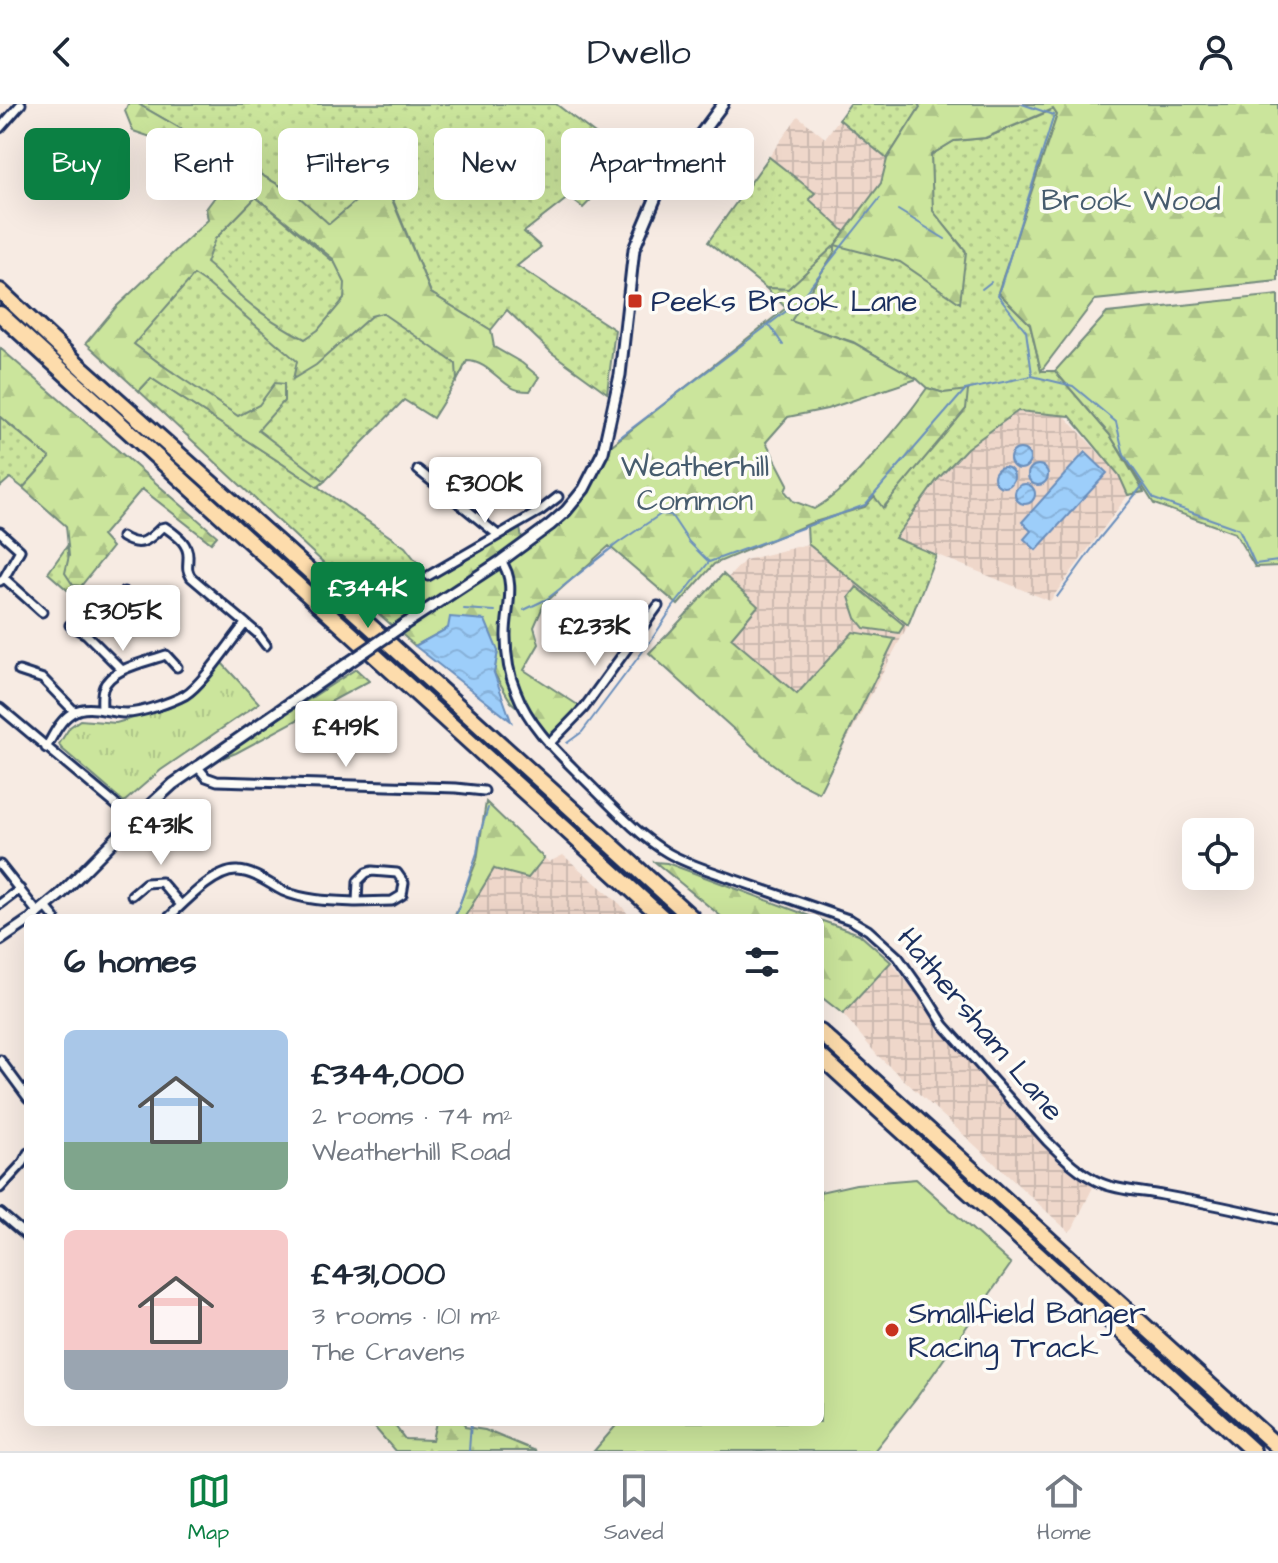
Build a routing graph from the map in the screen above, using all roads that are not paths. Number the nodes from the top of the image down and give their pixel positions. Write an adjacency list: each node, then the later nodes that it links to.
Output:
1 (21, 104): 3 (street)
2 (723, 104): 9 (street)
3 (0, 128)
4 (0, 291): 44 (highway)
5 (0, 314): 43 (highway)
6 (418, 470): 11 (street)
7 (558, 497): 8 (street)
8 (540, 511): 9 (street); 11 (street)
9 (550, 525): 13 (street)
10 (0, 532): 15 (street)
11 (498, 535): 14 (street)
12 (122, 537): 19 (street)
13 (501, 561): 29 (street, Hathersham Lane); 31 (street, bridge)
14 (428, 576)
15 (2, 580): 18 (street)
16 (124, 592): 21 (street)
17 (658, 606): 29 (street)
18 (42, 612)
19 (245, 624): 22 (street); 27 (street)
20 (70, 625): 21 (street)
21 (86, 634): 24 (street)
22 (266, 645)
23 (177, 667): 24 (street)
24 (122, 670): 27 (street)
25 (19, 671): 28 (street)
26 (0, 708): 30 (street)
27 (102, 710): 28 (street)
28 (74, 711): 30 (street)
29 (549, 744): 54 (street, Hathersham Lane)
30 (46, 748): 33 (street)
31 (197, 766): 32 (street); 33 (street)
32 (484, 791)
33 (134, 820): 41 (street)
34 (0, 865): 35 (street)
35 (20, 889): 38 (street); 40 (street)
36 (132, 895): 39 (street)
37 (357, 902): 37 (street); 39 (street)
38 (0, 904)
39 (181, 905): 42 (street)
40 (35, 914)
41 (37, 914)
42 (172, 914)
43 (659, 914)
44 (688, 914)
45 (24, 923): 46 (street)
46 (0, 940)
47 (824, 1036): 56 (highway)
48 (0, 1060): 50 (street)
49 (824, 1060): 57 (highway)
50 (24, 1093)
51 (24, 1161): 52 (street)
52 (0, 1188)
53 (0, 1213): 55 (street)
54 (1278, 1219)
55 (24, 1234)
56 (1278, 1447)
57 (1253, 1451)

